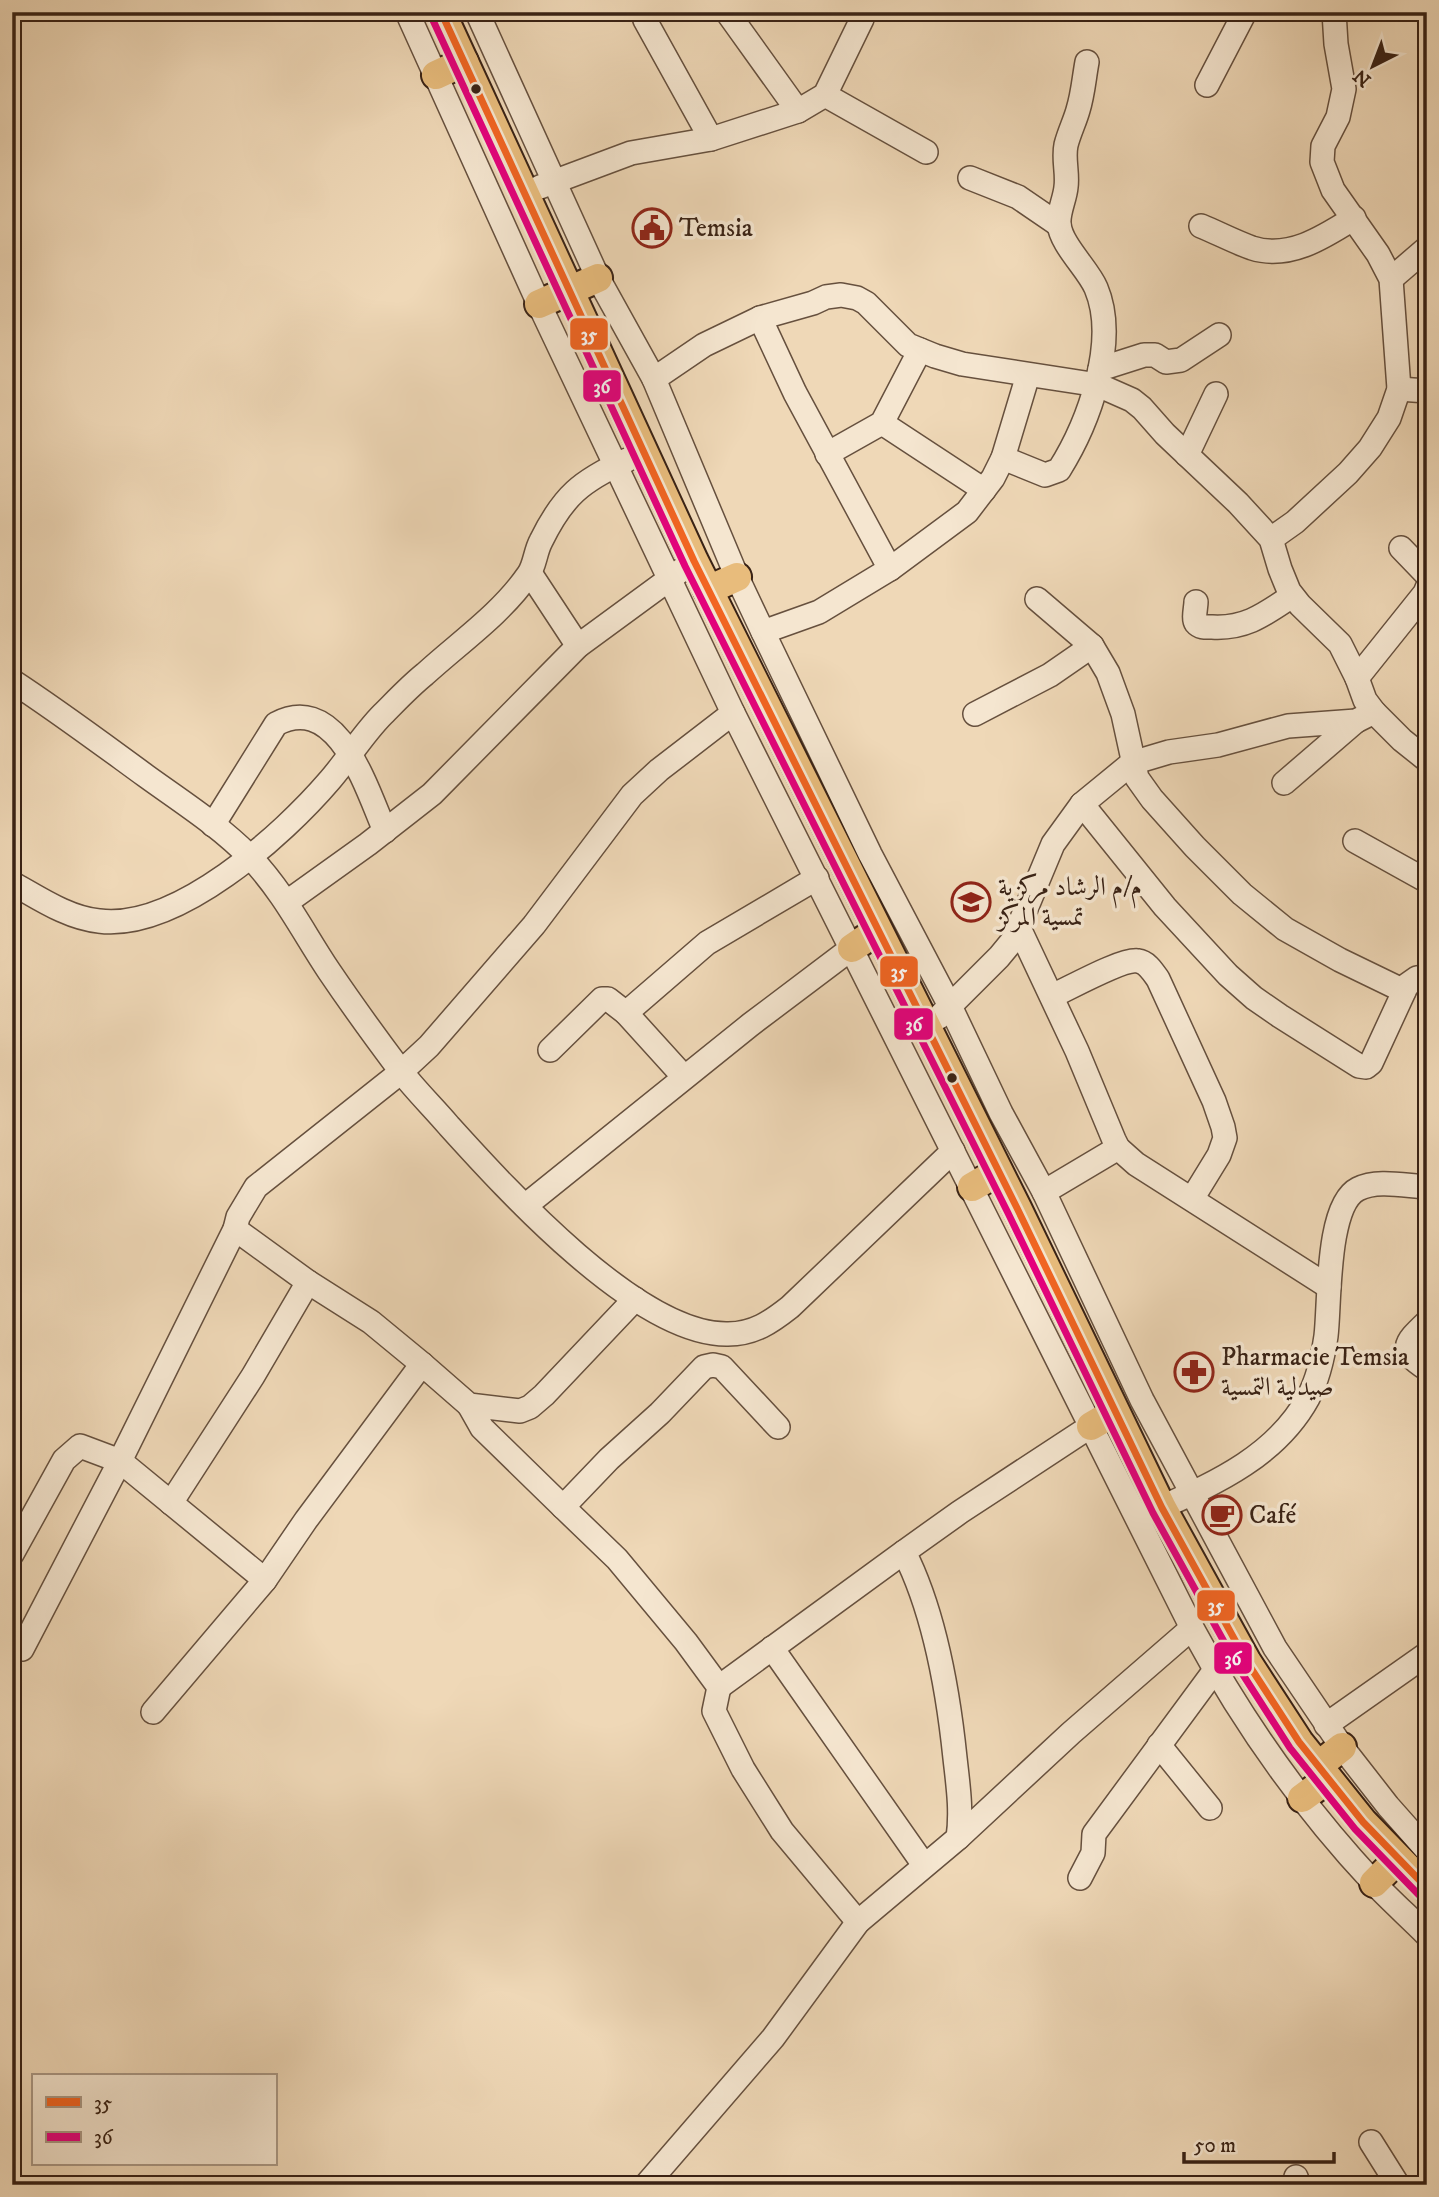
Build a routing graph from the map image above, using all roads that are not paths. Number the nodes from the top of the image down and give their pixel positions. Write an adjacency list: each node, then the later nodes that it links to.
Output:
1 (407, 12): 11 (street)
2 (441, 12): 9 (main road)
3 (477, 12): 18 (street)
4 (727, 12): 14 (street)
5 (863, 12): 13 (street)
6 (1245, 12): 12 (street)
7 (1334, 12): 20 (street)
8 (645, 20): 15 (street)
9 (464, 62): 11 (main road); 19 (main road)
10 (1087, 62): 21 (street)
11 (436, 75): 27 (street)
12 (1207, 85)
13 (825, 95): 14 (street); 16 (street)
14 (798, 111): 15 (street)
15 (711, 139): 18 (street)
16 (926, 152)
17 (970, 178): 21 (street)
18 (554, 181): 19 (street); 24 (street)
19 (524, 192): 26 (main road)
20 (1354, 218): 22 (street); 25 (street)
21 (1059, 225): 32 (street)
22 (1201, 226)
23 (1427, 248): 25 (street)
24 (598, 278): 26 (main road); 33 (street)
25 (1391, 279): 34 (street)
26 (569, 290): 27 (main road); 38 (main road)
27 (539, 304): 42 (street)
28 (760, 318): 30 (street); 33 (street); 39 (street)
29 (1219, 335): 32 (street)
30 (920, 350): 31 (street); 37 (street)
31 (1028, 375): 32 (street); 41 (street)
32 (1099, 377): 40 (street); 41 (street)
33 (654, 379): 51 (street)
34 (1399, 389): 35 (street); 44 (street)
35 (1427, 391)
36 (1216, 394): 40 (street)
37 (882, 423): 39 (street); 43 (street)
38 (643, 452): 42 (street); 46 (main road)
39 (827, 454): 47 (street)
40 (1187, 455): 44 (street)
41 (1003, 458): 43 (street)
42 (615, 465): 48 (street); 50 (street)
43 (984, 490): 47 (street)
44 (1271, 539): 54 (street)
45 (1401, 548): 49 (street)
46 (694, 561): 50 (street); 53 (main road)
47 (890, 569): 57 (street)
48 (530, 573): 58 (street); 65 (street)
49 (1427, 575)
50 (671, 577): 58 (street); 62 (street)
51 (737, 577): 53 (main road); 57 (street)
52 (1427, 588): 60 (street)
53 (708, 590): 79 (main road)
54 (1292, 596): 56 (street); 60 (street)
55 (1037, 599): 59 (street)
56 (1196, 601)
57 (763, 632): 84 (street)
58 (578, 646): 71 (street)
59 (1092, 646): 63 (street); 67 (street)
60 (1357, 678): 64 (street)
61 (12, 681): 70 (street)
62 (733, 713): 74 (street); 88 (street)
63 (975, 714)
64 (1365, 716): 66 (street); 67 (street); 68 (street)
65 (351, 754): 70 (street); 71 (street); 73 (street)
66 (1427, 760)
67 (1132, 763): 69 (street); 82 (street)
68 (1283, 783)
69 (1082, 804): 78 (street); 82 (street)
70 (213, 825): 73 (street)
71 (385, 831): 77 (street)
72 (1355, 841): 75 (street)
73 (251, 858): 76 (street); 77 (street)
74 (817, 878): 80 (street); 85 (street)
75 (1427, 881)
76 (12, 883)
77 (287, 902): 88 (street)
78 (1019, 928): 83 (street); 84 (street)
79 (877, 931): 80 (main road); 86 (main road)
80 (852, 948): 89 (street); 91 (street)
81 (1427, 977): 82 (street)
82 (1404, 991)
83 (1052, 996): 90 (street); 96 (street)
84 (950, 1006): 86 (street); 95 (street)
85 (626, 1013): 87 (street); 89 (street)
86 (926, 1028): 92 (main road)
87 (550, 1051)
88 (401, 1072): 97 (street); 98 (street)
89 (684, 1077): 97 (street)
90 (1118, 1148): 95 (street); 96 (street)
91 (953, 1151): 93 (street); 101 (street)
92 (999, 1172): 93 (main road); 106 (main road)
93 (972, 1187): 106 (street)
94 (1427, 1187): 100 (street)
95 (1044, 1192): 109 (street)
96 (1192, 1199): 100 (street)
97 (525, 1206): 101 (street)
98 (235, 1229): 99 (street); 108 (street)
99 (308, 1282): 103 (street); 110 (street)
100 (1329, 1286): 109 (street)
101 (635, 1299): 105 (street)
102 (1427, 1322): 104 (street)
103 (422, 1364): 105 (street); 115 (street)
104 (1427, 1368)
105 (469, 1405): 111 (street)
106 (1103, 1419): 112 (main road); 113 (street)
107 (778, 1427): 111 (street)
108 (120, 1461): 110 (street); 114 (street); 118 (street)
109 (1192, 1493): 112 (street); 123 (street)
110 (171, 1503): 115 (street)
111 (563, 1507): 121 (street)
112 (1150, 1513): 116 (street); 126 (main road)
113 (904, 1552): 117 (street); 129 (street)
114 (12, 1554)
115 (265, 1580): 122 (street)
116 (1192, 1628): 120 (street); 129 (street)
117 (772, 1648): 121 (street); 132 (street)
118 (23, 1649)
119 (1427, 1654): 123 (street)
120 (1215, 1670): 124 (street); 127 (street)
121 (719, 1687): 136 (street)
122 (153, 1712)
123 (1326, 1725): 125 (street)
124 (1159, 1745): 128 (street); 133 (street)
125 (1342, 1747): 126 (main road); 130 (street)
126 (1323, 1772): 127 (main road); 131 (main road)
127 (1303, 1798): 134 (street)
128 (1210, 1808)
129 (958, 1838): 132 (street)
130 (1427, 1850)
131 (1398, 1860): 134 (main road); 135 (main road)
132 (924, 1865): 136 (street)
133 (1080, 1878)
134 (1374, 1883): 137 (street)
135 (1427, 1888)
136 (858, 1922): 139 (street)
137 (1427, 1935)
138 (1371, 2142): 140 (street)
139 (646, 2185)
140 (1398, 2185)

